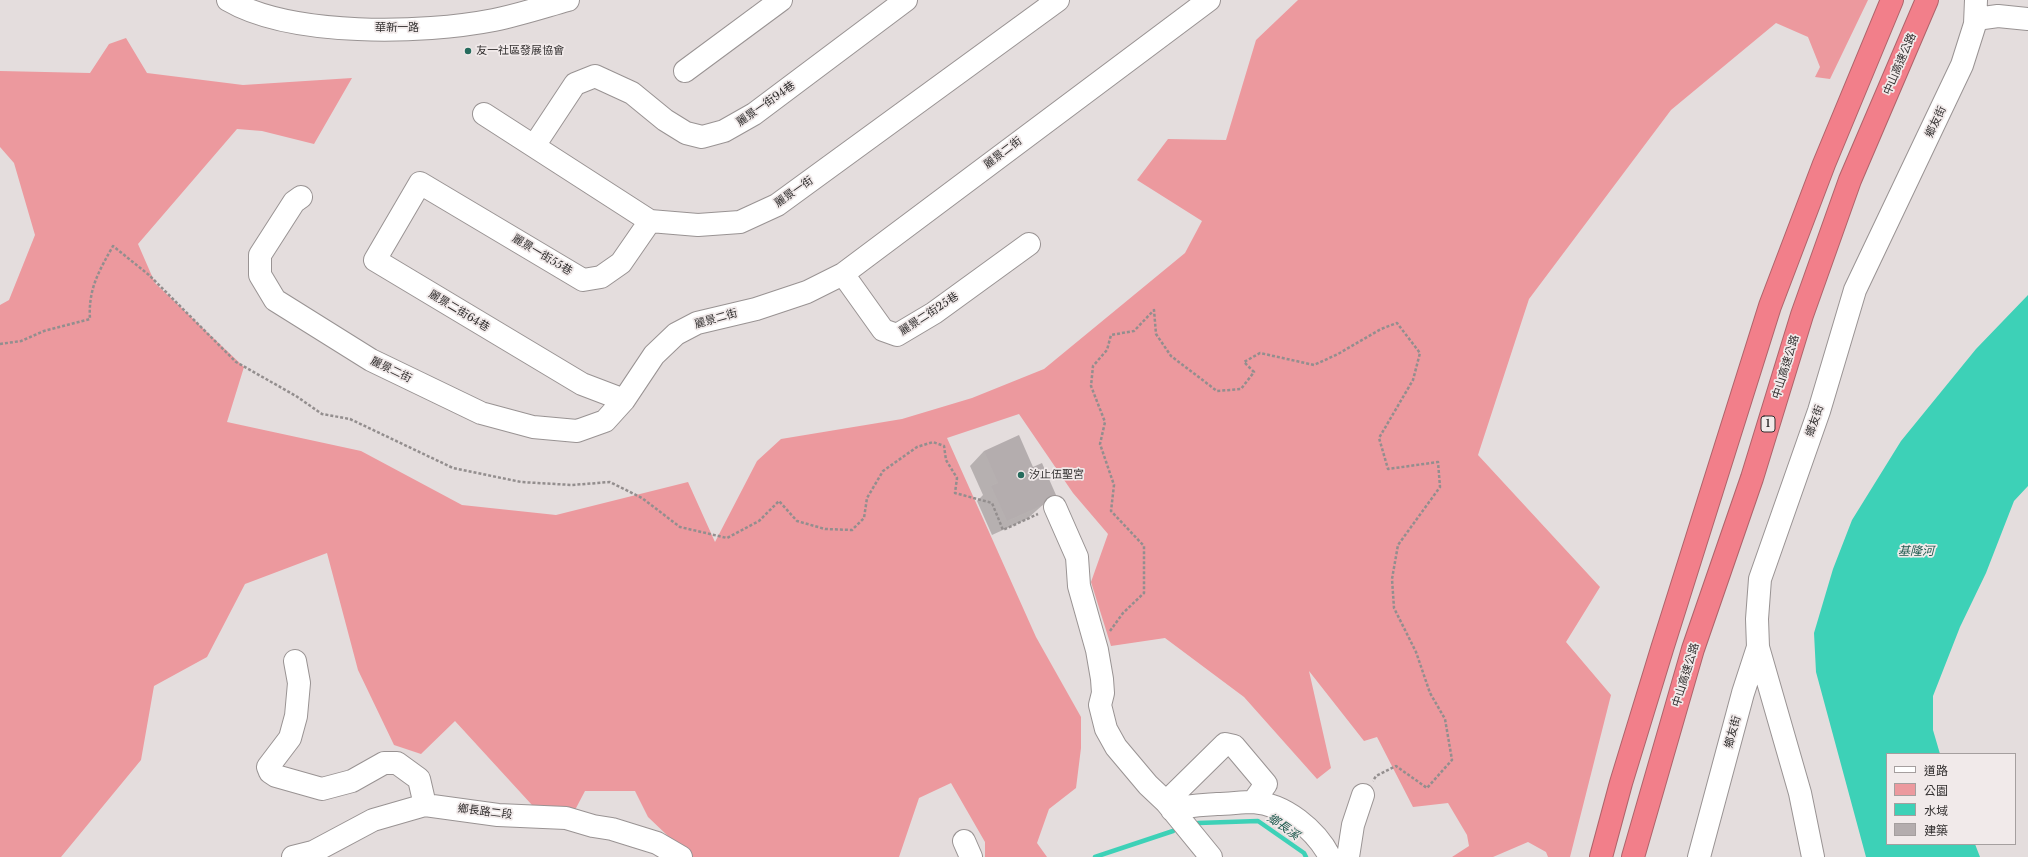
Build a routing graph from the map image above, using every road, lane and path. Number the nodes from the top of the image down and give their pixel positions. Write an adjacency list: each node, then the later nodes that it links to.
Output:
1 (228, 0): 2 (street, 華新一路)
2 (568, 0)
3 (781, 0): 11 (street)
4 (906, 0): 13 (street, 麗景一街94巷)
5 (1058, 0): 16 (street, 麗景一街)
6 (1209, 0): 18 (street, 麗景二街)
7 (1892, 0): 33 (highway)
8 (1927, 0): 34 (highway, 中山高速公路 / 1)
9 (1976, 10): 10 (street); 21 (street, 鄉友街)
10 (2028, 18)
11 (685, 70)
12 (484, 114): 13 (street, 麗景一街)
13 (534, 146): 16 (street, 麗景一街)
14 (420, 182): 16 (street, 麗景一街55巷); 19 (street, 麗景二街64巷)
15 (301, 197): 19 (street, 麗景二街)
16 (650, 220)
17 (1030, 244): 18 (street, 麗景二街25巷)
18 (843, 274): 19 (street, 麗景二街)
19 (624, 400)
20 (1055, 507): 22 (street)
21 (1758, 647): 35 (street, 鄉友街); 36 (street)
22 (1096, 650): 24 (path); 27 (street)
23 (295, 661): 26 (street)
24 (1363, 794): 32 (street)
25 (1253, 802): 27 (street); 27 (street); 31 (street)
26 (425, 805): 28 (street, 鄉長路二段); 29 (street, 鄉長路二段)
27 (1169, 806): 30 (street)
28 (293, 857)
29 (681, 857)
30 (1211, 857)
31 (1330, 857)
32 (1348, 857)
33 (1601, 857)
34 (1633, 857)
35 (1699, 857)
36 (1813, 857)

